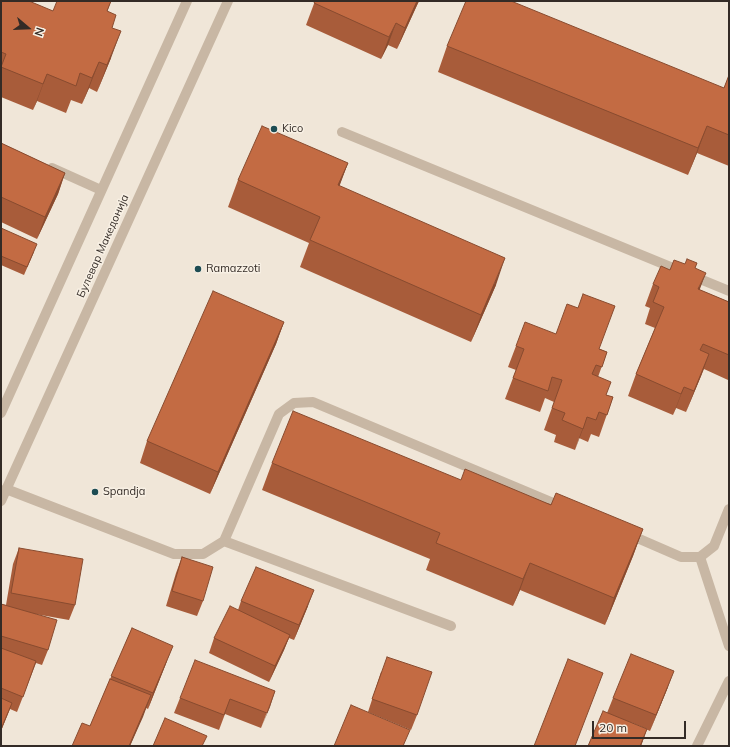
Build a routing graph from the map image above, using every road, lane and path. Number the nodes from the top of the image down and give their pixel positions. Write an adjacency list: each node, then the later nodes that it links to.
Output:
1 (187, 1): 5 (street)
2 (228, 1): 8 (street, Булевар Македонија)
3 (342, 132): 6 (street)
4 (44, 164): 5 (street)
5 (100, 190): 7 (street)
6 (729, 291)
7 (1, 413)
8 (6, 489): 9 (street, Булевар Македонија); 13 (street)
9 (1, 501)
10 (570, 510): 13 (street)
11 (729, 510): 14 (street)
12 (622, 532): 14 (street)
13 (224, 541): 15 (street)
14 (700, 557): 16 (street)
15 (451, 626)
16 (729, 646)
17 (729, 681): 18 (street)
18 (697, 746)

